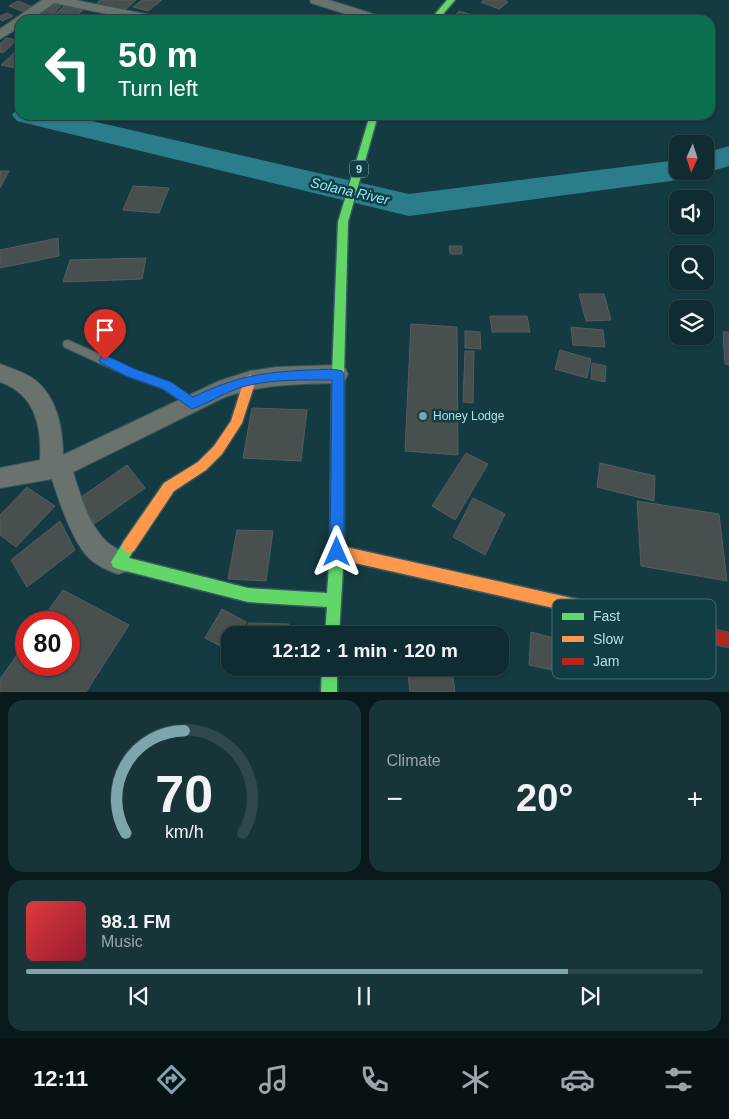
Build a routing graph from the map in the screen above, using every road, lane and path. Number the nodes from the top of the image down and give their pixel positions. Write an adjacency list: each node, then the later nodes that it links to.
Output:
1 (50, 0): 5 (street)
2 (56, 0): 6 (street)
3 (316, 0): 7 (street)
4 (450, 0): 8 (main road)
5 (29, 15)
6 (130, 15)
7 (362, 15)
8 (438, 15)
9 (15, 25): 10 (street)
10 (0, 35)
11 (373, 120): 14 (main road, 9)
12 (68, 344): 16 (lane)
13 (0, 373): 17 (street)
14 (338, 374): 15 (street); 19 (main road, 9)
15 (250, 380): 16 (street); 20 (main road)
16 (192, 403): 17 (street)
17 (56, 467): 18 (street); 20 (street)
18 (0, 478)
19 (337, 552): 21 (main road, 9); 22 (main road)
20 (118, 562): 21 (main road)
21 (334, 600): 23 (main road, 9)
22 (552, 600)
23 (333, 626)
24 (716, 637): 25 (main road)
25 (729, 640)
26 (330, 676): 27 (main road)
27 (329, 692)

